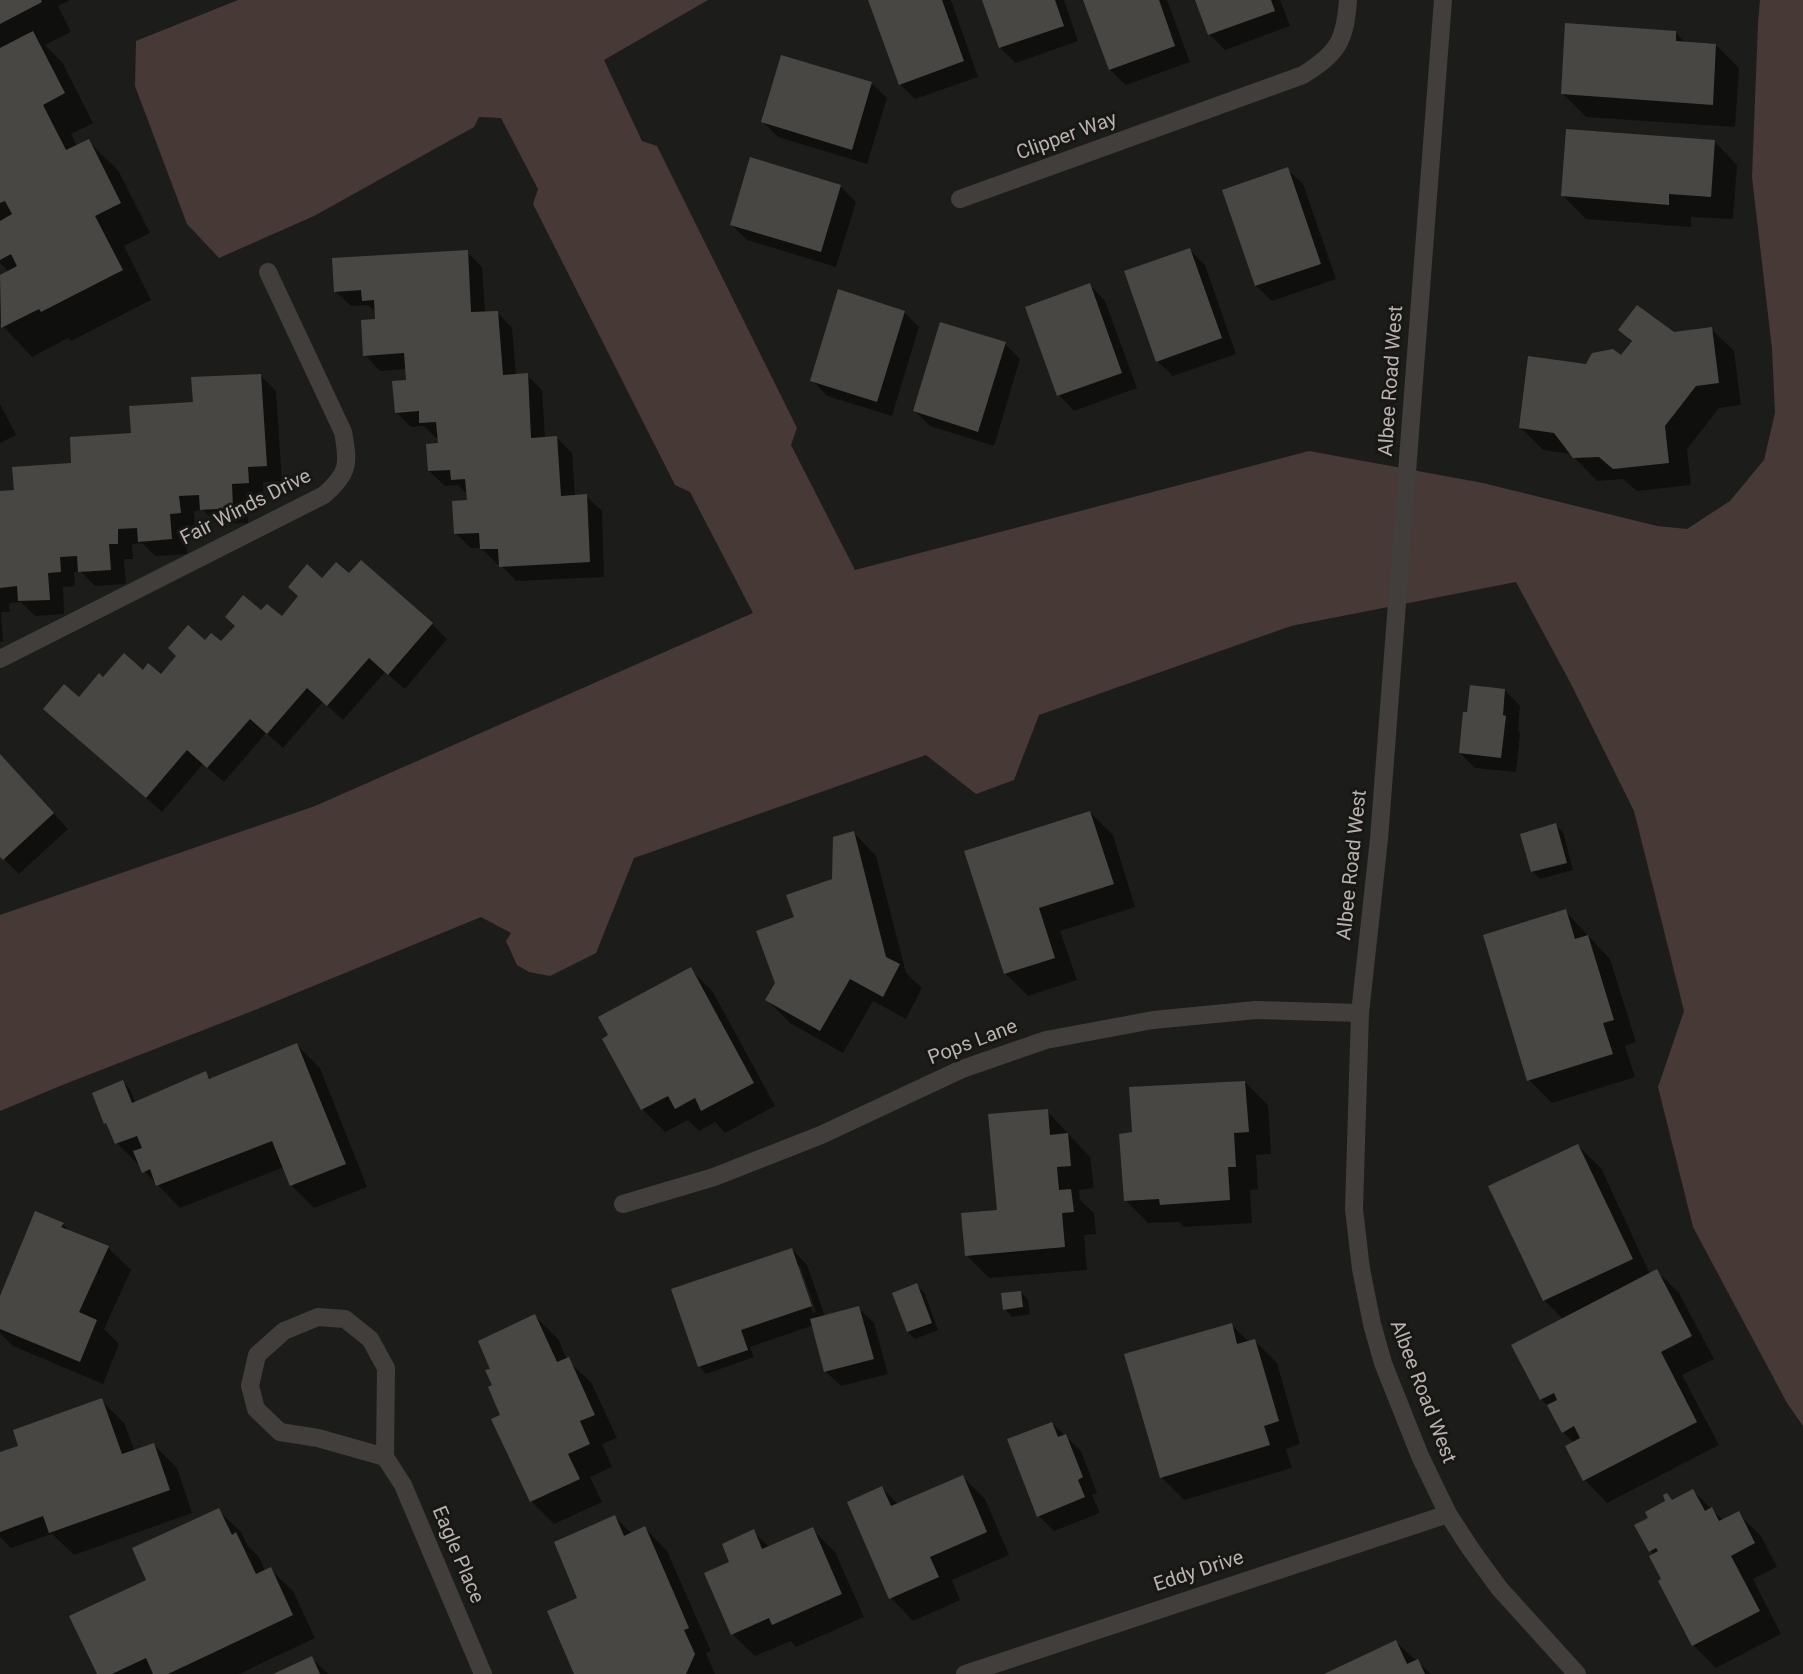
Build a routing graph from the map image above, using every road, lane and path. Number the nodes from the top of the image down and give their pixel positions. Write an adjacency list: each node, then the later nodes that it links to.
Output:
1 (1348, 0): 3 (street, Clipper Way)
2 (1443, 0): 6 (street, Albee Road West)
3 (960, 199)
4 (268, 272): 5 (street, Fair Winds Drive)
5 (0, 659)
6 (1360, 1013): 7 (street, Pops Lane); 9 (street, Albee Road West)
7 (623, 1204)
8 (384, 1457): 8 (street); 10 (street, Eagle Place)
9 (1448, 1514): 11 (street, Eddy Drive); 12 (street, Albee Road West)
10 (483, 1674)
11 (965, 1674)
12 (1577, 1674)

